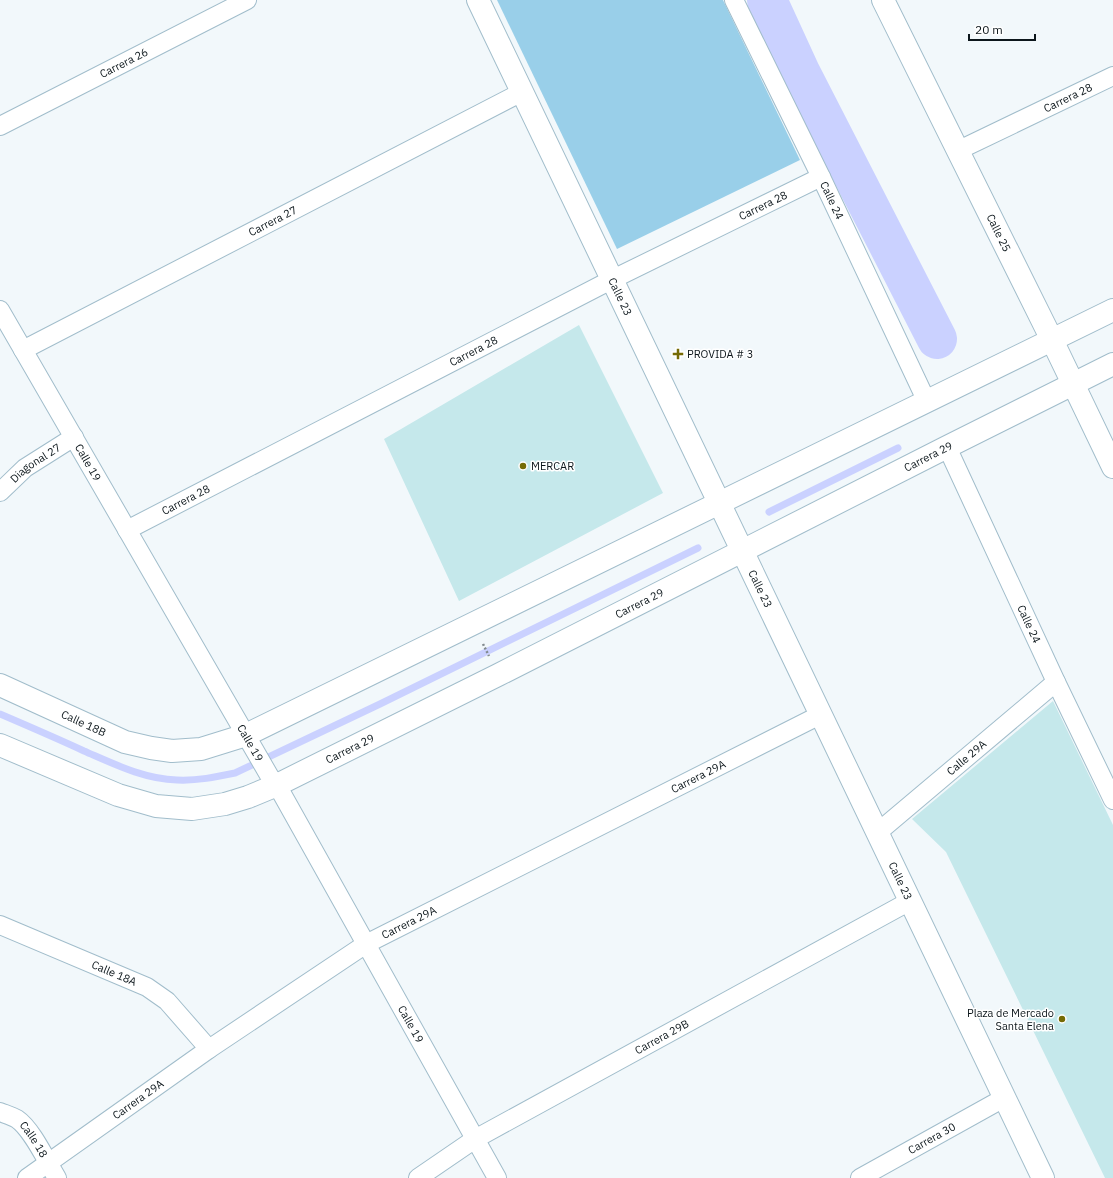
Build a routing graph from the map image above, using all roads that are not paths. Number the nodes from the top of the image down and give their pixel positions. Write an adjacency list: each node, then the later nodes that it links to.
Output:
1 (247, 0): 7 (street, Carrera 26)
2 (478, 0): 6 (street, Calle 23)
3 (734, 0): 9 (street, Calle 24)
4 (883, 0): 8 (street, Calle 25)
5 (1113, 76): 8 (street, Carrera 28)
6 (522, 92): 10 (street, Calle 23); 14 (street, Carrera 27)
7 (0, 126)
8 (957, 151): 13 (street, Calle 25)
9 (822, 177): 10 (street, Carrera 28); 17 (street, Calle 24)
10 (611, 280): 22 (street, Calle 23); 23 (street, Carrera 28)
11 (0, 310): 14 (street, Calle 19)
12 (1113, 310): 13 (street)
13 (1052, 340): 16 (street, Calle 25); 17 (street)
14 (23, 350): 18 (street, Calle 19)
15 (1113, 364): 16 (street, Carrera 29)
16 (1073, 384): 19 (street, Carrera 29); 20 (street, Calle 25)
17 (927, 402): 22 (street)
18 (74, 437): 21 (street, Diagonal 27); 23 (street, Calle 19)
19 (947, 447): 24 (street, Carrera 29); 25 (street, Calle 24)
20 (1113, 467)
21 (0, 492)
22 (719, 504): 24 (street, Calle 23); 28 (street)
23 (127, 530): 28 (street, Calle 19)
24 (742, 552): 27 (street, Calle 23); 30 (street, Carrera 29)
25 (1056, 682): 31 (street, Calle 24); 32 (street, Calle 29A)
26 (0, 685): 28 (street, Calle 18B)
27 (820, 715): 32 (street, Calle 23); 35 (street, Carrera 29A)
28 (250, 742): 30 (street, Calle 19)
29 (0, 745): 30 (street, Carrera 29)
30 (274, 781): 35 (street, Calle 19)
31 (1113, 800)
32 (877, 833): 33 (street, Calle 23)
33 (910, 901): 37 (street, Calle 23); 39 (street, Carrera 29B)
34 (0, 925): 36 (street, Calle 18A)
35 (366, 944): 36 (street, Carrera 29A); 39 (street, Calle 19)
36 (209, 1050): 40 (street, Carrera 29A)
37 (1004, 1098): 44 (street, Carrera 30); 45 (street, Calle 23)
38 (0, 1112): 40 (street, Calle 18)
39 (475, 1139): 42 (street, Carrera 29B); 43 (street, Calle 19)
40 (53, 1171): 41 (street, Carrera 29A)
41 (27, 1178)
42 (418, 1178)
43 (497, 1178)
44 (860, 1178)
45 (1042, 1178)

